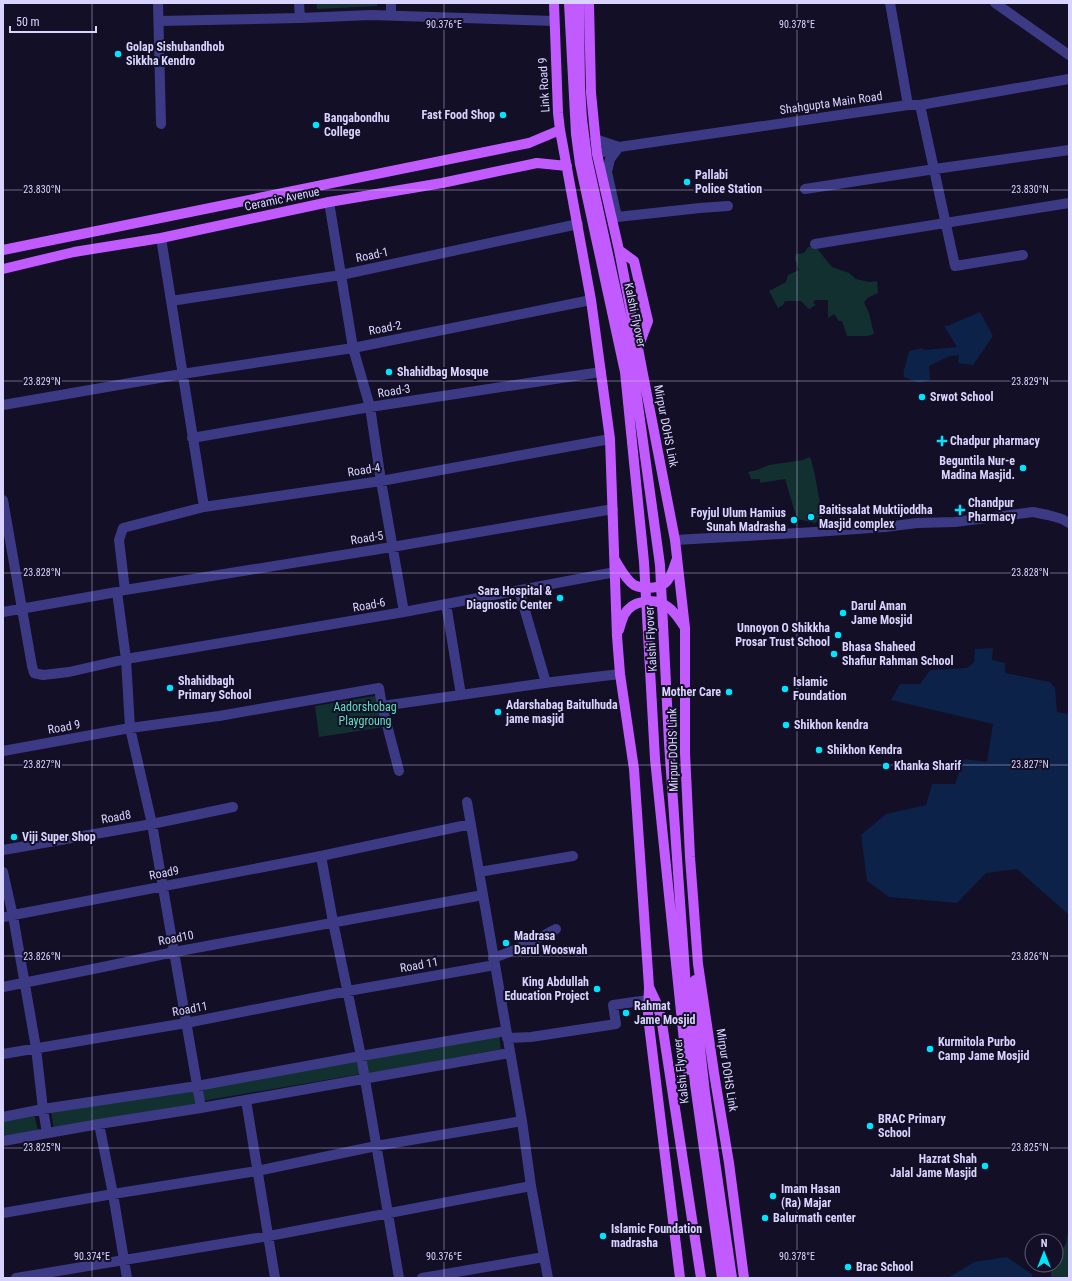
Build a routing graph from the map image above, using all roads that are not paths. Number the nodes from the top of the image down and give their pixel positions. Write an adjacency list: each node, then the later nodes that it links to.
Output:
1 (158, 3): 12 (street)
2 (299, 3): 11 (street)
3 (391, 3): 10 (street)
4 (554, 3): 13 (main road, Link Road 9)
5 (569, 3): 131 (main road)
6 (579, 3): 132 (main road, Kalshi Flyover)
7 (588, 3): 20 (main road)
8 (890, 3): 16 (street)
9 (994, 3): 14 (street)
10 (391, 15): 11 (street); 13 (street)
11 (300, 18): 12 (street)
12 (158, 21): 18 (street)
13 (554, 21): 19 (main road, Link Road 9)
14 (1069, 55)
15 (1069, 79): 17 (street, Shahgupta Main Road)
16 (908, 105): 17 (street, Shahgupta Main Road); 21 (street, Shahgupta Main Road)
17 (920, 105): 25 (street)
18 (161, 124)
19 (560, 130): 24 (main road, Link Road 9); 34 (main road, Ceramic Avenue)
20 (595, 139): 21 (street); 23 (main road)
21 (619, 147): 23 (street, Shahgupta Main Road); 29 (street)
22 (1069, 150): 25 (street)
23 (597, 154): 35 (main road, Mirpur DOHS Link)
24 (566, 166): 27 (main road, Ceramic Avenue); 31 (main road)
25 (935, 169): 26 (street); 30 (street)
26 (805, 189)
27 (330, 202): 32 (main road, Ceramic Avenue); 38 (street)
28 (1069, 202): 30 (street)
29 (728, 206)
30 (945, 223): 33 (street); 36 (street)
31 (578, 224): 38 (street, Road-1); 39 (main road)
32 (161, 238): 37 (main road, Ceramic Avenue); 40 (street)
33 (815, 244)
34 (3, 250)
35 (619, 250): 42 (main road, Mirpur DOHS Link); 42 (main road)
36 (1023, 255)
37 (3, 269)
38 (341, 275): 40 (street, Road-1); 41 (street)
39 (591, 300): 41 (street, Road-2); 43 (main road)
40 (170, 301): 44 (street)
41 (353, 348): 44 (street, Road-2); 46 (street)
42 (638, 348): 55 (main road, Mirpur DOHS Link)
43 (601, 372): 46 (street, Road-3); 48 (main road)
44 (182, 374): 45 (street, Road-2); 47 (street)
45 (3, 405)
46 (370, 407): 47 (street, Road-3); 49 (street)
47 (192, 438): 51 (street)
48 (610, 439): 49 (street, Road-4); 52 (main road)
49 (381, 481): 51 (street, Road-4); 56 (street)
50 (3, 500): 54 (street)
51 (204, 507): 61 (street, Road-4)
52 (613, 509): 56 (street, Road-5); 58 (main road)
53 (1069, 523): 55 (street)
54 (7, 539): 63 (street)
55 (675, 540): 57 (main road, Mirpur DOHS Link)
56 (392, 547): 61 (street, Road-5); 65 (street)
57 (677, 557): 58 (main road); 66 (main road, Mirpur DOHS Link)
58 (615, 560): 59 (main road)
59 (615, 572): 60 (street, Road-6); 67 (main road)
60 (520, 590): 62 (street, Road-6); 70 (street)
61 (121, 591): 63 (street, Road-5); 68 (street)
62 (446, 604): 65 (street, Road-6); 71 (street)
63 (21, 609): 64 (street, Road-5); 68 (street, Road-6)
64 (3, 612)
65 (404, 612): 68 (street, Road-6)
66 (685, 628): 67 (main road); 92 (main road, Mirpur DOHS Link)
67 (617, 636): 69 (main road)
68 (126, 659): 73 (street)
69 (620, 674): 70 (street); 95 (main road)
70 (546, 683): 71 (street)
71 (461, 695): 72 (street)
72 (382, 706): 73 (street, Road 9); 75 (street)
73 (130, 728): 74 (street, Road 9); 78 (street)
74 (3, 751)
75 (399, 771)
76 (467, 802): 79 (street)
77 (233, 807): 78 (street, Road8)
78 (152, 824): 80 (street, Road8); 85 (street)
79 (471, 824): 81 (street, Road9); 84 (street)
80 (3, 850)
81 (321, 856): 85 (street, Road9); 88 (street)
82 (573, 856): 84 (street)
83 (3, 872): 87 (street)
84 (479, 872): 86 (street)
85 (163, 886): 87 (street, Road9); 90 (street)
86 (483, 895): 88 (street, Road10); 91 (street)
87 (8, 916): 93 (street)
88 (333, 922): 90 (street, Road10); 96 (street)
89 (556, 928): 91 (street, Road 11)
90 (174, 952): 93 (street, Road10); 98 (street)
91 (494, 961): 96 (street, Road 11); 99 (street)
92 (698, 964): 133 (main road, Kalshi Flyover); 134 (main road, Mirpur DOHS Link)
93 (24, 983): 94 (street, Road10); 100 (street)
94 (3, 987)
95 (649, 987): 97 (main road); 130 (main road, Kalshi Flyover)
96 (348, 991): 98 (street, Road11); 103 (street)
97 (648, 1000): 99 (street); 129 (main road)
98 (186, 1023): 100 (street, Road11); 105 (street)
99 (506, 1034): 101 (street); 103 (street)
100 (36, 1048): 102 (street, Road11); 108 (street)
101 (509, 1053): 104 (street); 110 (street)
102 (3, 1054)
103 (361, 1056): 104 (street); 105 (street)
104 (364, 1078): 106 (street); 114 (street)
105 (197, 1086): 107 (street); 108 (street)
106 (246, 1100): 107 (street); 115 (street)
107 (201, 1108): 111 (street)
108 (43, 1109): 109 (street); 112 (street)
109 (3, 1117)
110 (522, 1121): 114 (street); 116 (street)
111 (99, 1124): 112 (street); 117 (street)
112 (47, 1133): 113 (street)
113 (3, 1141)
114 (376, 1146): 115 (street); 119 (street)
115 (257, 1170): 117 (street); 120 (street)
116 (531, 1186): 119 (street); 121 (street)
117 (113, 1194): 118 (street); 122 (street)
118 (3, 1213)
119 (389, 1214): 120 (street); 126 (street)
120 (269, 1236): 122 (street); 125 (street)
121 (544, 1257): 127 (street); 128 (street)
122 (123, 1260): 123 (street); 124 (street)
123 (16, 1278)
124 (127, 1278)
125 (275, 1278)
126 (399, 1278)
127 (422, 1278)
128 (548, 1278)
129 (680, 1278)
130 (700, 1278)
131 (716, 1278)
132 (722, 1278)
133 (732, 1278)
134 (744, 1278)

